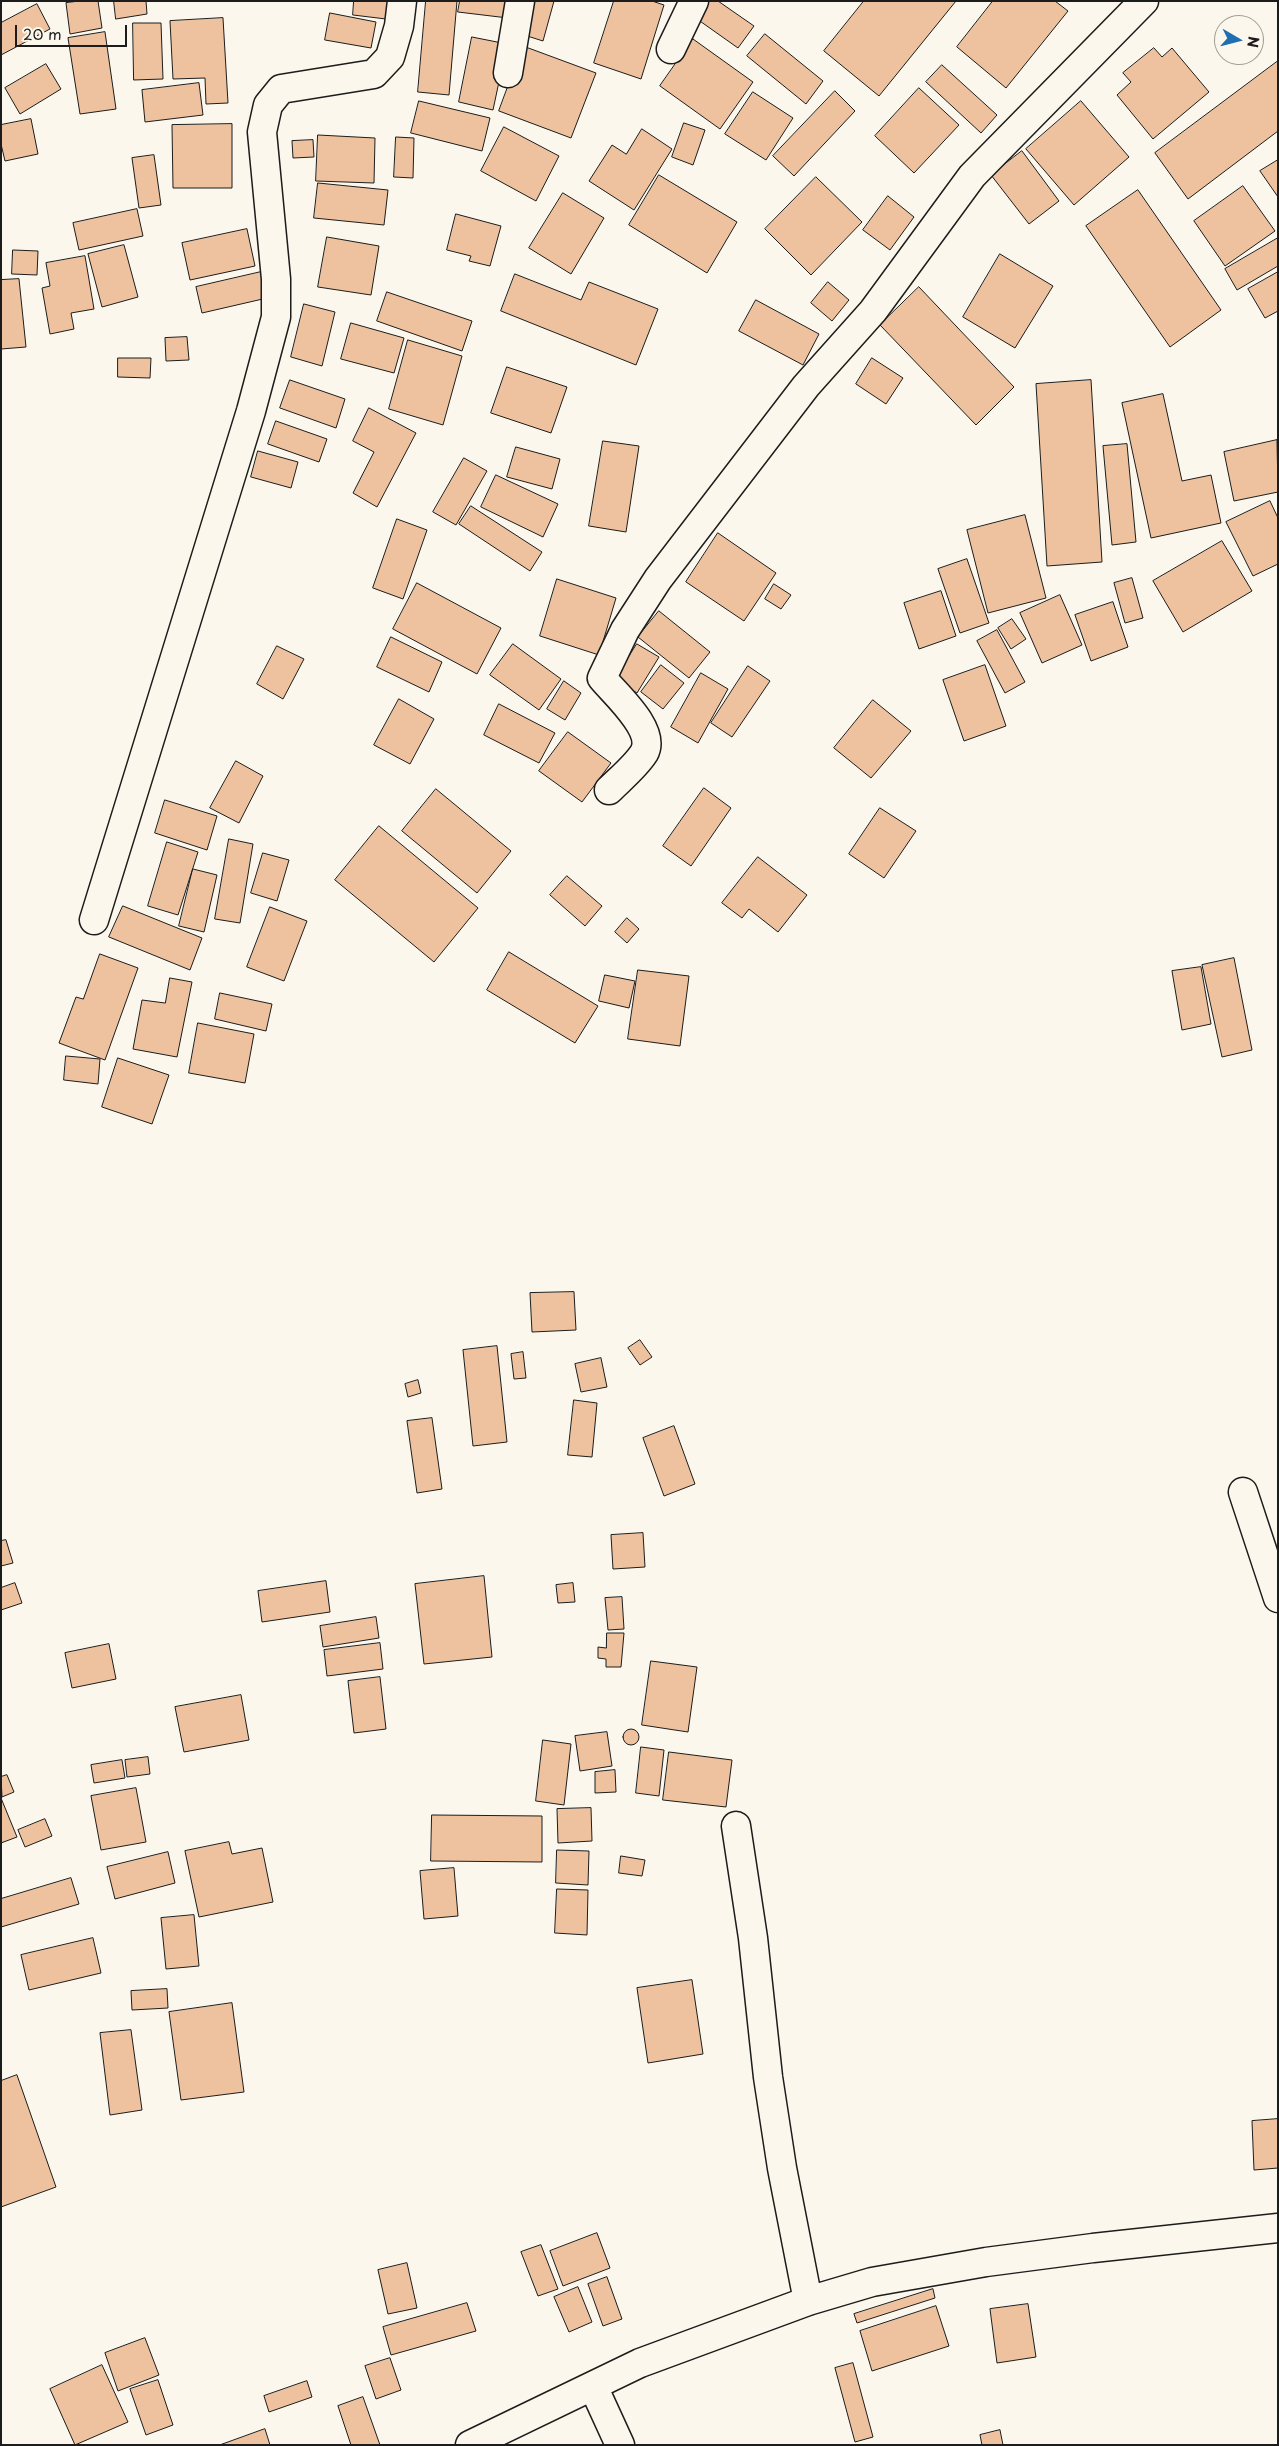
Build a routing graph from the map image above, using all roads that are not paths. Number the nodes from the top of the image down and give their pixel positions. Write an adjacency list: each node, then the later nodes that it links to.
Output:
1 (402, 1): 8 (street)
2 (520, 1): 6 (street)
3 (694, 1): 5 (street)
4 (1144, 1): 7 (street)
5 (671, 49)
6 (508, 73)
7 (609, 790)
8 (94, 920)
9 (1243, 1492): 10 (street)
10 (1278, 1598)
11 (736, 1826): 13 (street)
12 (1278, 2228): 13 (street)
13 (808, 2301): 14 (street)
14 (593, 2386): 15 (street); 16 (street)
15 (470, 2445)
16 (620, 2445)

